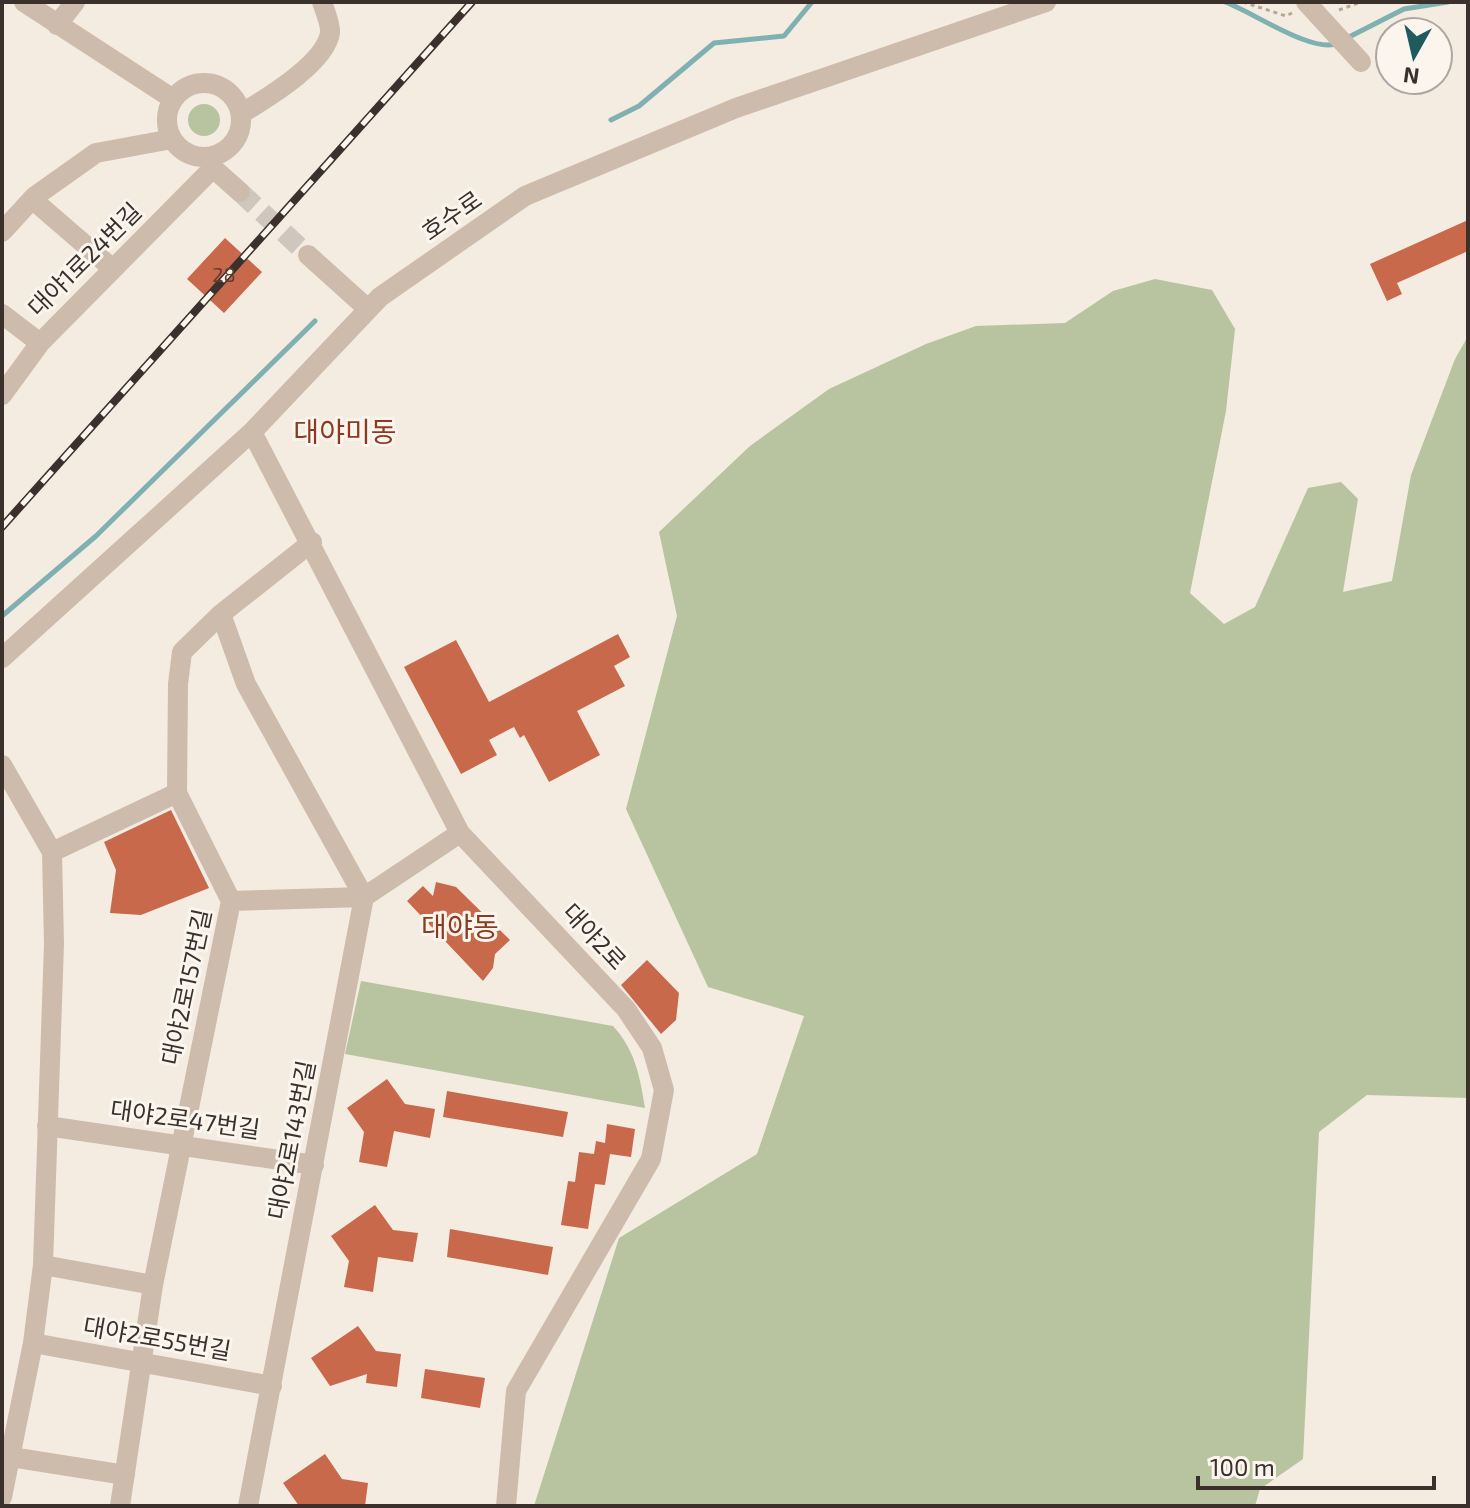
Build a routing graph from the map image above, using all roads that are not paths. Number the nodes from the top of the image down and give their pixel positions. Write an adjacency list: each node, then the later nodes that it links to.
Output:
1 (24, 2): 6 (street)
2 (75, 2): 6 (street)
3 (322, 2): 9 (street)
4 (1046, 2): 17 (street, 호수로)
5 (1309, 7): 7 (street)
6 (57, 25): 8 (street)
7 (1361, 62)
8 (173, 99): 9 (street); 10 (street)
9 (241, 114): 11 (street)
10 (172, 139): 11 (street); 13 (street)
11 (213, 162): 12 (street); 16 (street, 대야1로24번길)
12 (240, 192)
13 (32, 199): 14 (street); 16 (street)
14 (2, 232)
15 (308, 255): 17 (street)
16 (113, 269): 19 (street, 대야1로24번길)
17 (368, 309): 21 (street, 호수로)
18 (2, 314): 19 (street)
19 (40, 343): 20 (street, 대야1로24번길)
20 (2, 395)
21 (252, 432): 22 (street, 대야2로); 24 (street, 호수로)
22 (312, 542): 23 (street, 대야2로157번길); 27 (street, 대야2로)
23 (221, 614): 26 (street, 대야2로157번길); 29 (street)
24 (2, 658)
25 (2, 765): 28 (street)
26 (177, 793): 28 (street); 30 (street, 대야2로157번길)
27 (460, 833): 29 (street); 44 (street, 대야2로)
28 (52, 852): 31 (street)
29 (364, 897): 30 (street); 33 (street, 대야2로143번길)
30 (231, 901): 32 (street, 대야2로157번길)
31 (47, 1126): 32 (street, 대야2로47번길); 34 (street)
32 (181, 1145): 33 (street, 대야2로47번길); 35 (street, 대야2로157번길)
33 (314, 1165): 38 (street, 대야2로143번길)
34 (43, 1265): 35 (street); 36 (street)
35 (153, 1285): 37 (street, 대야2로157번길)
36 (33, 1343): 37 (street, 대야2로55번길); 39 (street)
37 (142, 1365): 38 (street, 대야2로55번길); 40 (street, 대야2로157번길)
38 (272, 1386): 43 (street, 대야2로143번길)
39 (11, 1457): 40 (street); 41 (street)
40 (125, 1475): 42 (street, 대야2로157번길)
41 (2, 1497)
42 (120, 1506)
43 (248, 1506)
44 (506, 1506)

